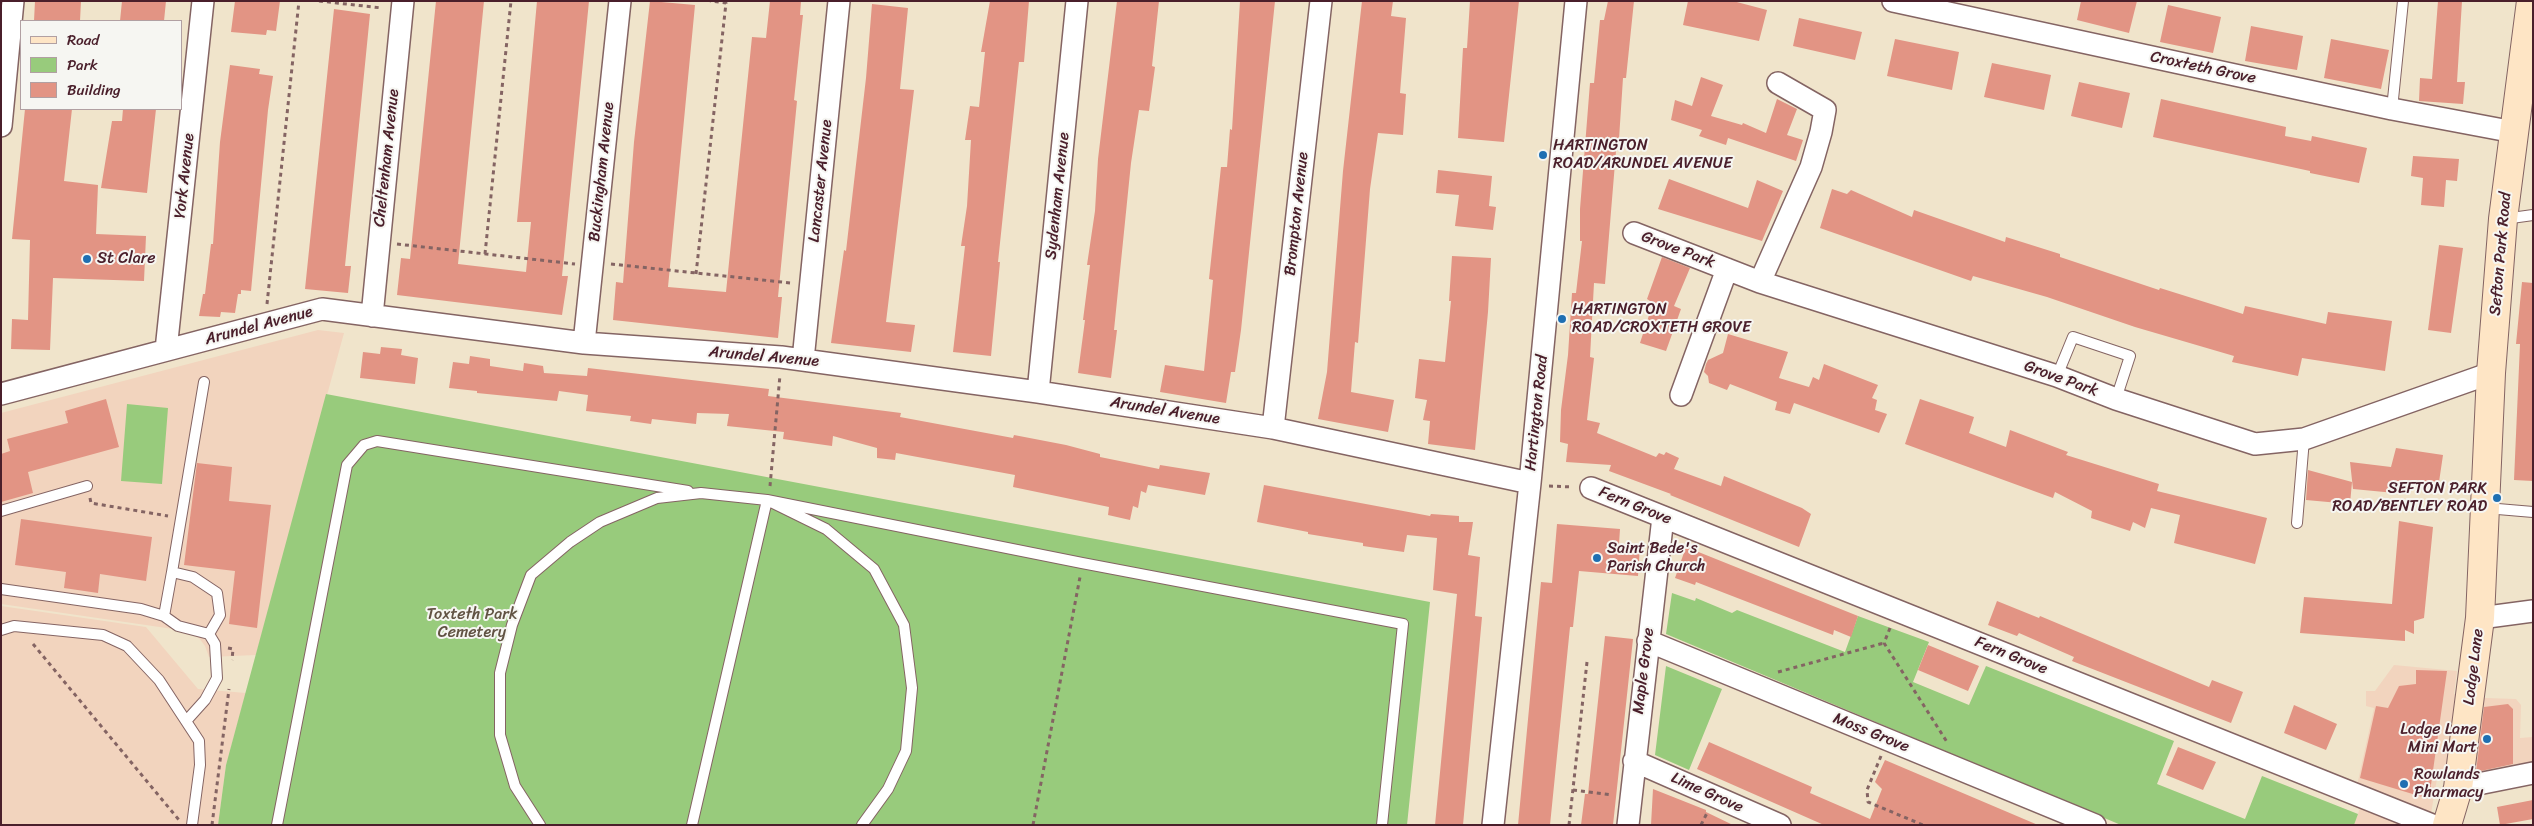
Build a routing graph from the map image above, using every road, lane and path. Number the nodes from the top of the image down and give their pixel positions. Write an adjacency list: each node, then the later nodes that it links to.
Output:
1 (13, 1): 18 (street)
2 (203, 1): 30 (street, York Avenue)
3 (299, 1): 28 (path)
4 (319, 1): 15 (path)
5 (511, 1): 23 (path)
6 (620, 1): 29 (street, Buckingham Avenue)
7 (710, 1): 25 (path)
8 (839, 1): 32 (street, Lancaster Avenue)
9 (1077, 1): 36 (street, Sydenham Avenue)
10 (1320, 1): 40 (street, Brompton Avenue)
11 (1576, 1): 42 (street, Hartington Road)
12 (1893, 1): 17 (street, Croxteth Grove)
13 (2403, 1): 17 (lane)
14 (2531, 1): 19 (main road, Sefton Park Road)
15 (403, 5): 27 (street, Cheltenham Avenue)
16 (1778, 83): 26 (street)
17 (2392, 109): 19 (street, Croxteth Grove)
18 (1, 126)
19 (2514, 132): 21 (main road, Sefton Park Road)
20 (2533, 215): 21 (lane)
21 (2503, 219): 33 (main road, Sefton Park Road)
22 (1634, 233): 24 (street, Grove Park)
23 (485, 254)
24 (1727, 269): 26 (street, Grove Park); 38 (street)
25 (696, 274)
26 (1760, 282): 34 (street, Grove Park)
27 (372, 316): 28 (street, Arundel Avenue); 29 (street, Arundel Avenue)
28 (265, 325): 30 (street, Arundel Avenue)
29 (584, 343): 31 (street, Arundel Avenue)
30 (166, 350): 37 (street, Arundel Avenue)
31 (781, 357): 32 (street, Arundel Avenue); 46 (path)
32 (803, 360): 36 (street, Arundel Avenue)
33 (2491, 373): 41 (street, Grove Park); 47 (main road, Sefton Park Road)
34 (2057, 376): 39 (street, Grove Park); 39 (lane)
35 (204, 382): 51 (lane)
36 (1038, 392): 40 (street, Arundel Avenue)
37 (1, 394)
38 (1681, 395)
39 (2116, 399): 41 (street, Grove Park)
40 (1273, 428): 42 (street, Arundel Avenue)
41 (2304, 439): 52 (lane)
42 (1530, 483): 44 (path); 87 (street, Hartington Road)
43 (87, 486): 48 (lane); 51 (path)
44 (1590, 488): 50 (street, Fern Grove)
45 (701, 493): 46 (lane); 81 (lane); 82 (lane)
46 (767, 500): 53 (lane); 83 (lane); 84 (lane)
47 (2485, 508): 49 (lane); 59 (main road, Lodge Lane)
48 (1, 511)
49 (2533, 512)
50 (1663, 517): 56 (street, Fern Grove); 62 (street, Maple Grove)
51 (182, 518): 54 (lane)
52 (2297, 523)
53 (1082, 563): 85 (path); 86 (lane)
54 (172, 572): 58 (lane); 61 (lane)
55 (1, 589): 58 (lane)
56 (1897, 610): 64 (path); 93 (street, Fern Grove)
57 (2533, 611): 59 (street)
58 (164, 616): 61 (lane)
59 (2480, 618): 75 (main road, Lodge Lane)
60 (1, 630): 70 (lane)
61 (209, 634): 65 (lane)
62 (1648, 641): 69 (street, Moss Grove); 72 (street, Maple Grove)
63 (27, 643): 78 (path)
64 (1884, 643): 69 (path); 73 (path)
65 (215, 644): 67 (path); 70 (lane)
66 (1587, 662): 76 (path)
67 (231, 669)
68 (230, 679): 80 (path)
69 (1746, 681): 71 (street, Moss Grove)
70 (187, 720): 79 (lane)
71 (1888, 740): 73 (street, Moss Grove); 91 (path)
72 (1634, 761): 77 (street, Maple Grove); 90 (street, Lime Grove)
73 (1966, 772): 92 (street, Moss Grove)
74 (2533, 773): 75 (street)
75 (2458, 788): 94 (main road, Lodge Lane)
76 (1573, 790): 77 (path); 88 (path)
77 (1630, 797): 89 (street, Maple Grove)
78 (179, 825)
79 (192, 825)
80 (212, 825)
81 (277, 825)
82 (540, 825)
83 (692, 825)
84 (862, 825)
85 (1033, 825)
86 (1382, 825)
87 (1493, 825)
88 (1569, 825)
89 (1628, 825)
90 (1780, 825)
91 (1923, 825)
92 (2095, 825)
93 (2432, 825)
94 (2447, 825)

